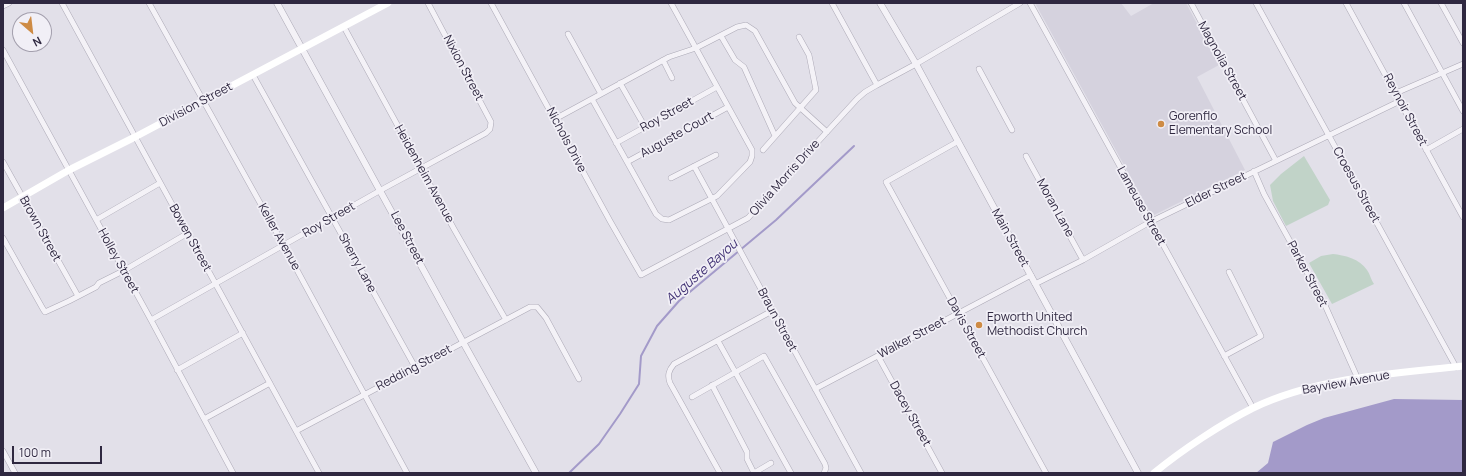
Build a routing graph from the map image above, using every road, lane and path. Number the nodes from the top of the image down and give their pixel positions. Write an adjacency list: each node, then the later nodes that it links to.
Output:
1 (9, 3): 18 (street)
2 (62, 3): 53 (street, Bowen Street)
3 (149, 3): 40 (street, Keller Avenue)
4 (277, 3): 25 (street, Lee Street)
5 (388, 3): 19 (main road, Division Street)
6 (428, 3): 50 (street, Nixion Street)
7 (491, 3): 45 (street, Nichols Drive)
8 (671, 3): 24 (street, Auguste Court)
9 (832, 3): 35 (street)
10 (880, 3): 28 (street, Main Street)
11 (1020, 3): 28 (street, Olivia Morris Drive)
12 (1030, 3): 76 (street, Lameuse Street)
13 (1191, 3): 60 (street, Magnolia Street)
14 (1256, 3): 51 (street, Croesus Street)
15 (1346, 3): 37 (street, Reynoir Street)
16 (1404, 3): 31 (street)
17 (1441, 3): 23 (street)
18 (3, 6)
19 (344, 26): 25 (main road, Division Street); 64 (street, Heidenheim Avenue)
20 (568, 34): 38 (street)
21 (721, 36): 24 (street); 43 (street); 52 (street)
22 (799, 37): 43 (street)
23 (1463, 43)
24 (696, 48): 27 (street); 36 (street, Auguste Court)
25 (302, 49): 32 (main road, Division Street); 69 (street, Lee Street)
26 (3, 50): 65 (street, Holley Street)
27 (662, 60): 33 (street); 34 (street)
28 (916, 64): 35 (street, Olivia Morris Drive); 54 (street, Main Street)
29 (1463, 64): 31 (street)
30 (979, 69): 48 (street)
31 (1442, 74): 37 (street); 44 (street)
32 (253, 75): 40 (main road, Division Street); 74 (street, Sherry Lane)
33 (672, 78)
34 (620, 83): 38 (street); 46 (street)
35 (877, 85): 49 (street, Olivia Morris Drive)
36 (717, 88): 42 (street, Auguste Court); 46 (street, Roy Street)
37 (1396, 93): 41 (street, Reynoir Street)
38 (601, 94): 39 (street)
39 (592, 99): 45 (street); 55 (street, Auguste Court)
40 (204, 101): 53 (main road, Division Street); 80 (street, Keller Avenue)
41 (1400, 101): 51 (street, Elder Street); 57 (street, Reynoir Street)
42 (728, 107): 62 (street, Auguste Court); 71 (street, Auguste Court)
43 (799, 108): 49 (street); 52 (street)
44 (1463, 111)
45 (555, 120): 84 (street, Nichols Drive)
46 (645, 127): 55 (street, Roy Street)
47 (1463, 129): 57 (street)
48 (1012, 130)
49 (827, 132): 77 (street, Olivia Morris Drive)
50 (486, 133): 64 (street, Roy Street)
51 (1329, 135): 60 (street, Elder Street); 99 (street, Croesus Street)
52 (776, 136): 56 (street)
53 (136, 137): 65 (main road, Division Street); 68 (street, Bowen Street)
54 (957, 142): 85 (street, Main Street); 90 (street, Davis Street)
55 (616, 143): 62 (street, Auguste Court)
56 (763, 150)
57 (1426, 150): 73 (street, Reynoir Street)
58 (716, 155): 63 (street)
59 (1026, 156): 81 (street, Moran Lane)
60 (1276, 161): 66 (street, Elder Street)
61 (3, 162): 70 (street, Brown Street)
62 (627, 162): 71 (street, Auguste Court)
63 (694, 166): 67 (street); 71 (street, Braun Street)
64 (421, 168): 69 (street, Roy Street); 92 (street, Heidenheim Avenue)
65 (69, 170): 70 (main road, Division Street); 75 (street, Holley Street)
66 (1254, 171): 76 (street, Elder Street); 103 (street, Parker Street)
67 (671, 178)
68 (160, 183): 75 (street); 78 (street, Bowen Street)
69 (381, 190): 74 (street, Roy Street); 95 (street, Lee Street)
70 (22, 197): 72 (main road, Division Street); 88 (street, Brown Street)
71 (712, 199): 77 (street, Braun Street)
72 (3, 208)
73 (1463, 217)
74 (332, 218): 80 (street, Roy Street); 98 (street, Sherry Lane)
75 (96, 220): 82 (street, Holley Street)
76 (1150, 222): 81 (street, Elder Street); 97 (street, Lameuse Street)
77 (729, 229): 84 (street, Olivia Morris Drive); 89 (street, Braun Street)
78 (188, 233): 82 (street); 86 (street, Bowen Street)
79 (3, 238): 88 (street)
80 (284, 246): 86 (street, Roy Street); 107 (street, Keller Avenue)
81 (1083, 260): 87 (street, Elder Street)
82 (123, 271): 88 (street); 91 (street, Holley Street)
83 (1229, 272): 97 (street)
84 (641, 275)
85 (1031, 275): 87 (street, Main Street); 90 (street, Walker Street)
86 (216, 283): 91 (street, Roy Street); 93 (street, Bowen Street)
87 (1035, 284): 125 (street, Main Street)
88 (78, 296)
89 (772, 311): 94 (street); 106 (street, Braun Street)
90 (958, 314): 96 (street, Walker Street); 124 (street, Davis Street)
91 (151, 320): 100 (street, Holley Street)
92 (506, 320): 95 (street, Redding Street); 102 (street, Redding Street)
93 (243, 333): 100 (street); 104 (street, Bowen Street)
94 (718, 341): 101 (street); 119 (street)
95 (463, 342): 98 (street, Redding Street); 118 (street, Lee Street)
96 (878, 356): 106 (street, Walker Street); 123 (street, Dacey Street)
97 (1224, 356): 109 (street, Lameuse Street)
98 (415, 367): 107 (street, Redding Street)
99 (1460, 367): 103 (main road, Bayview Avenue)
100 (177, 370): 110 (street, Holley Street)
101 (735, 372): 105 (street); 120 (street); 121 (street)
102 (579, 379)
103 (1358, 379): 109 (main road, Bayview Avenue)
104 (270, 383): 110 (street); 111 (street, Bowen Street)
105 (712, 385): 108 (street); 113 (street)
106 (815, 389): 122 (street, Braun Street)
107 (364, 395): 111 (street, Redding Street); 117 (street, Keller Avenue)
108 (692, 397)
109 (1253, 408): 126 (main road, Bayview Avenue)
110 (204, 419): 115 (street, Holley Street)
111 (296, 431): 116 (street, Bowen Street)
112 (3, 451): 114 (street)
113 (771, 463)
114 (15, 473)
115 (233, 473)
116 (319, 473)
117 (406, 473)
118 (536, 473)
119 (720, 473)
120 (791, 473)
121 (824, 473)
122 (861, 473)
123 (942, 473)
124 (1046, 473)
125 (1138, 473)
126 (1154, 473)

